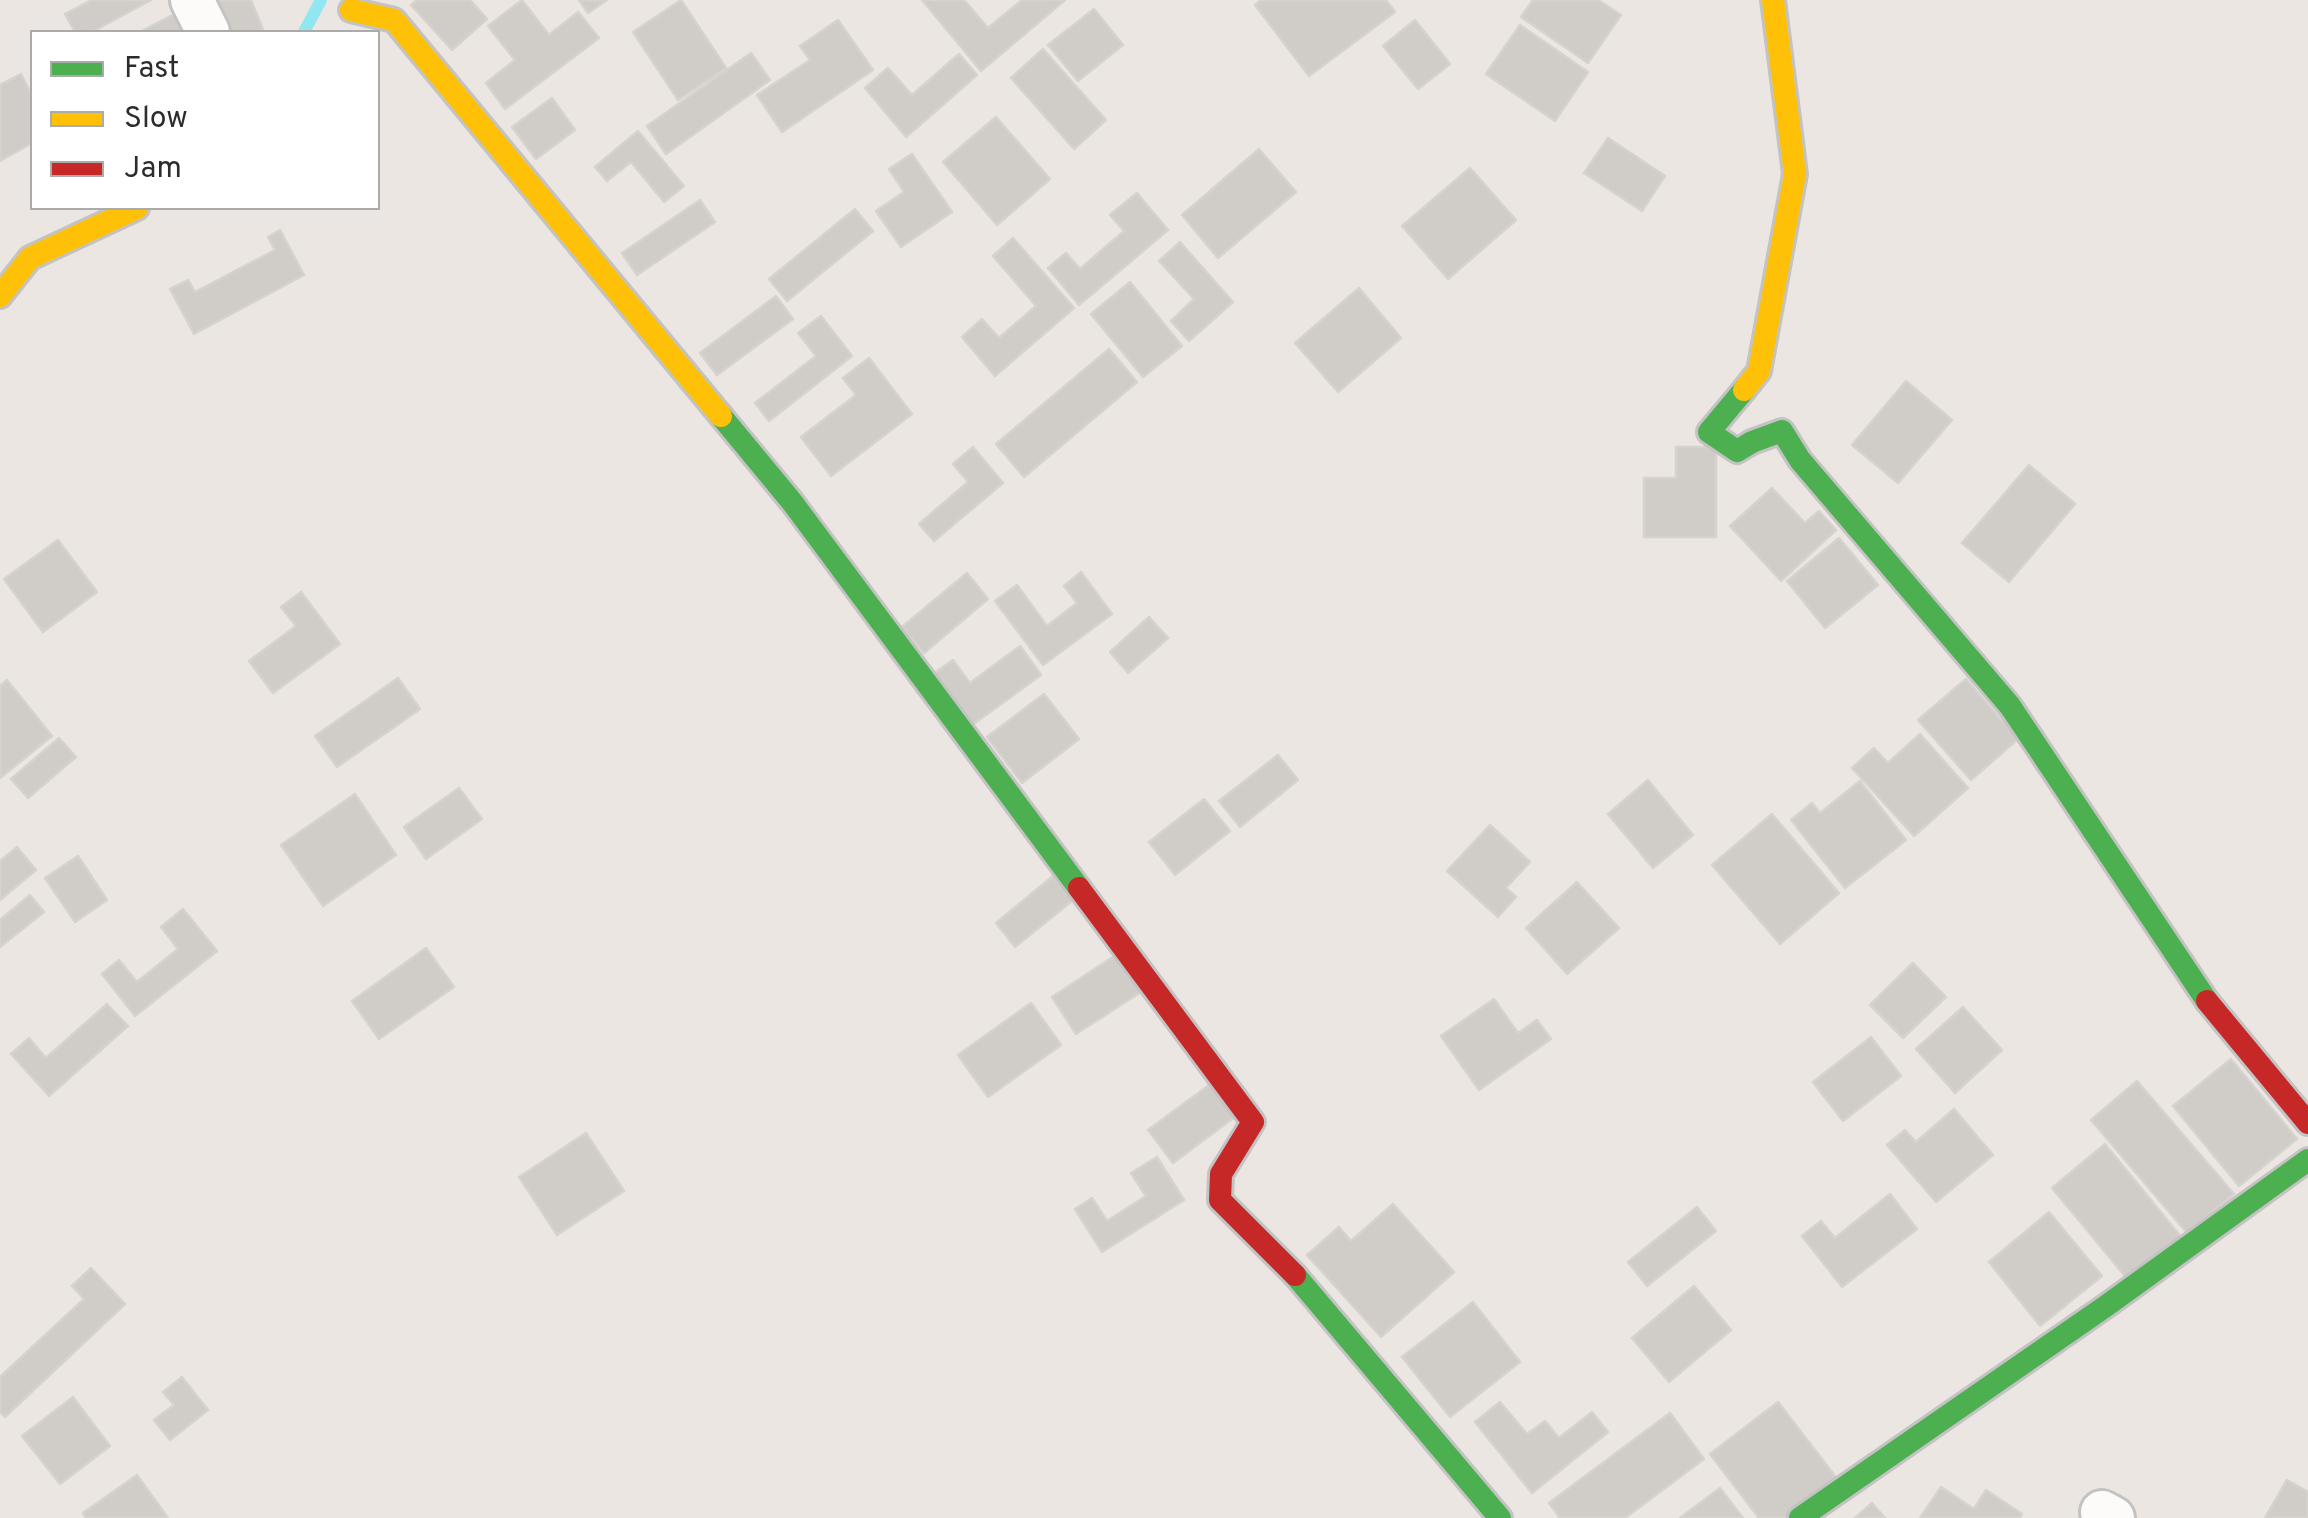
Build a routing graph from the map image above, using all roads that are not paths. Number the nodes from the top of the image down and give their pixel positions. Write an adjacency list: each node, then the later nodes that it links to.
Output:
1 (192, 0): 4 (street)
2 (1773, 0): 7 (street)
3 (350, 12): 9 (street)
4 (207, 30)
5 (133, 210): 6 (street)
6 (0, 296)
7 (2308, 1123)
8 (2308, 1160): 10 (street)
9 (1500, 1518)
10 (1800, 1518)

